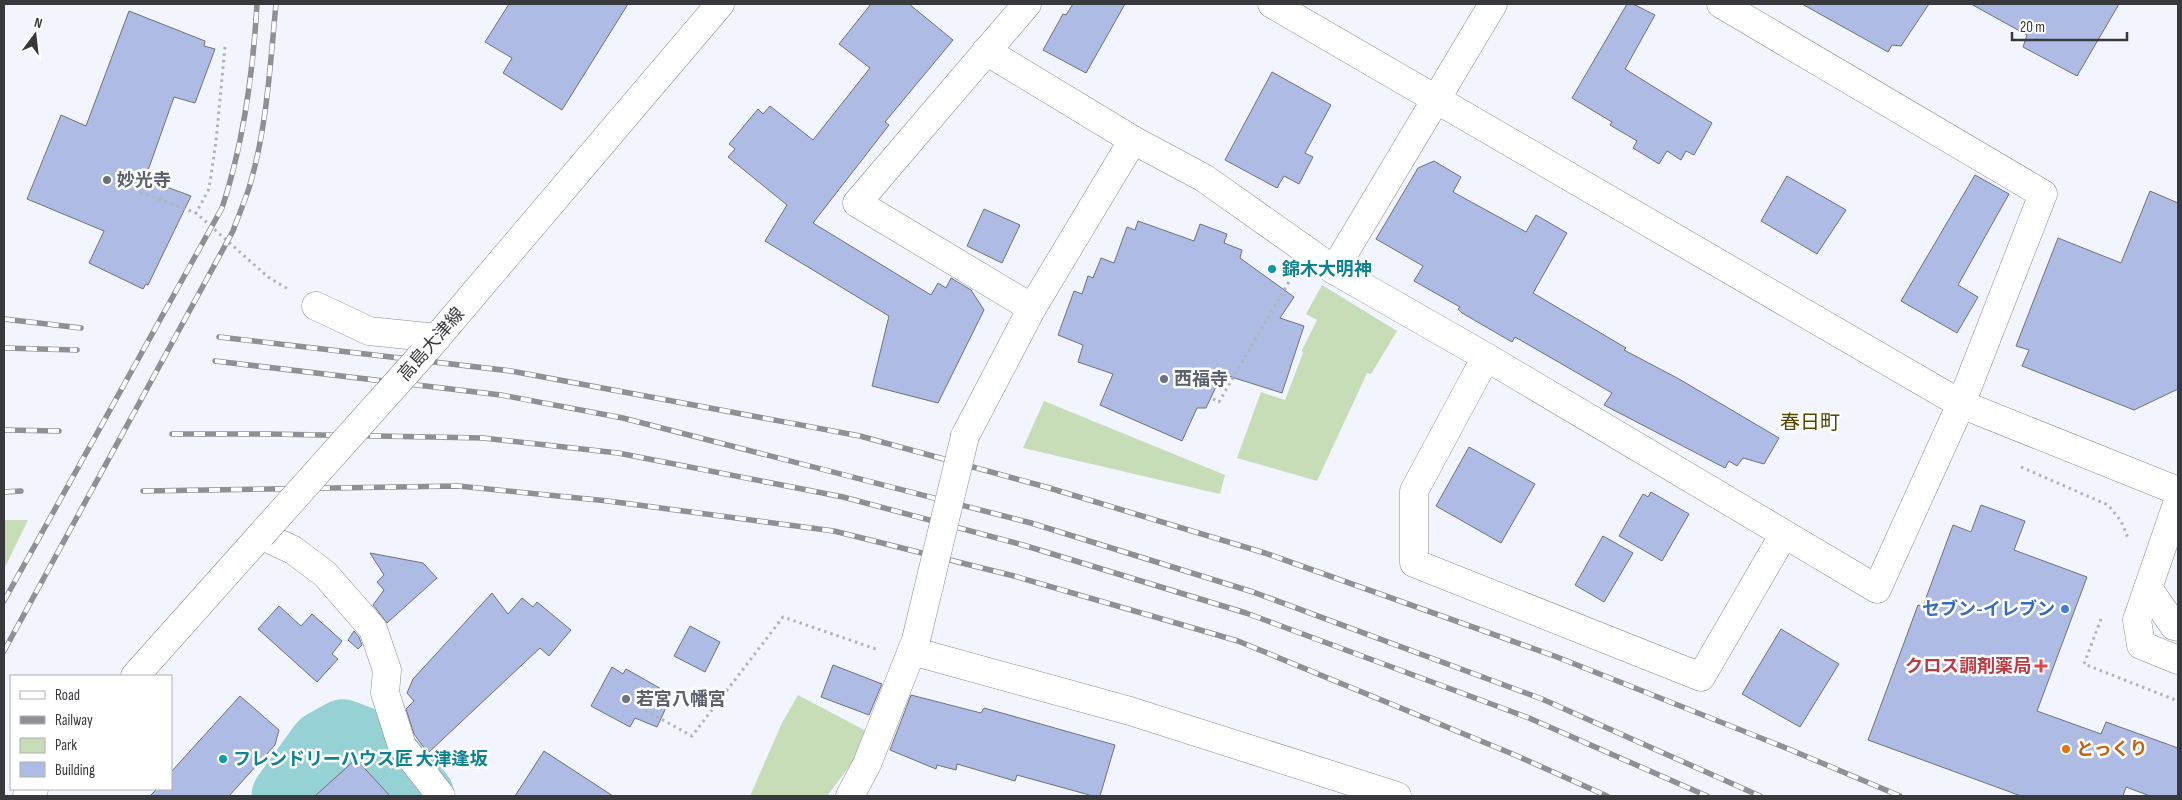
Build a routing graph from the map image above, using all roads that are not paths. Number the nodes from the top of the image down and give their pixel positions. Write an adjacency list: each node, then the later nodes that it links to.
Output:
1 (720, 4): 12 (street, 高島大津線)
2 (1027, 4): 6 (street)
3 (1272, 4): 7 (street)
4 (1493, 4): 7 (street)
5 (1721, 4): 14 (street)
6 (986, 51): 8 (street); 11 (street)
7 (1436, 100): 9 (street); 14 (street)
8 (1133, 140): 9 (street); 11 (street)
9 (1334, 270): 13 (street)
10 (316, 306): 12 (street)
11 (1032, 308): 21 (street, bridge)
12 (430, 346): 17 (street, 高島大津線, bridge)
13 (1486, 357): 18 (street); 18 (street)
14 (1960, 404): 15 (street); 18 (street)
15 (2178, 491)
16 (2178, 501): 19 (street)
17 (262, 534): 23 (street, 高島大津線); 25 (street)
18 (1784, 534)
19 (2148, 588): 20 (street); 22 (street)
20 (2178, 627)
21 (914, 646): 24 (street); 26 (street)
22 (2178, 660)
23 (136, 675)
24 (856, 795)
25 (440, 796)
26 (1397, 796)

